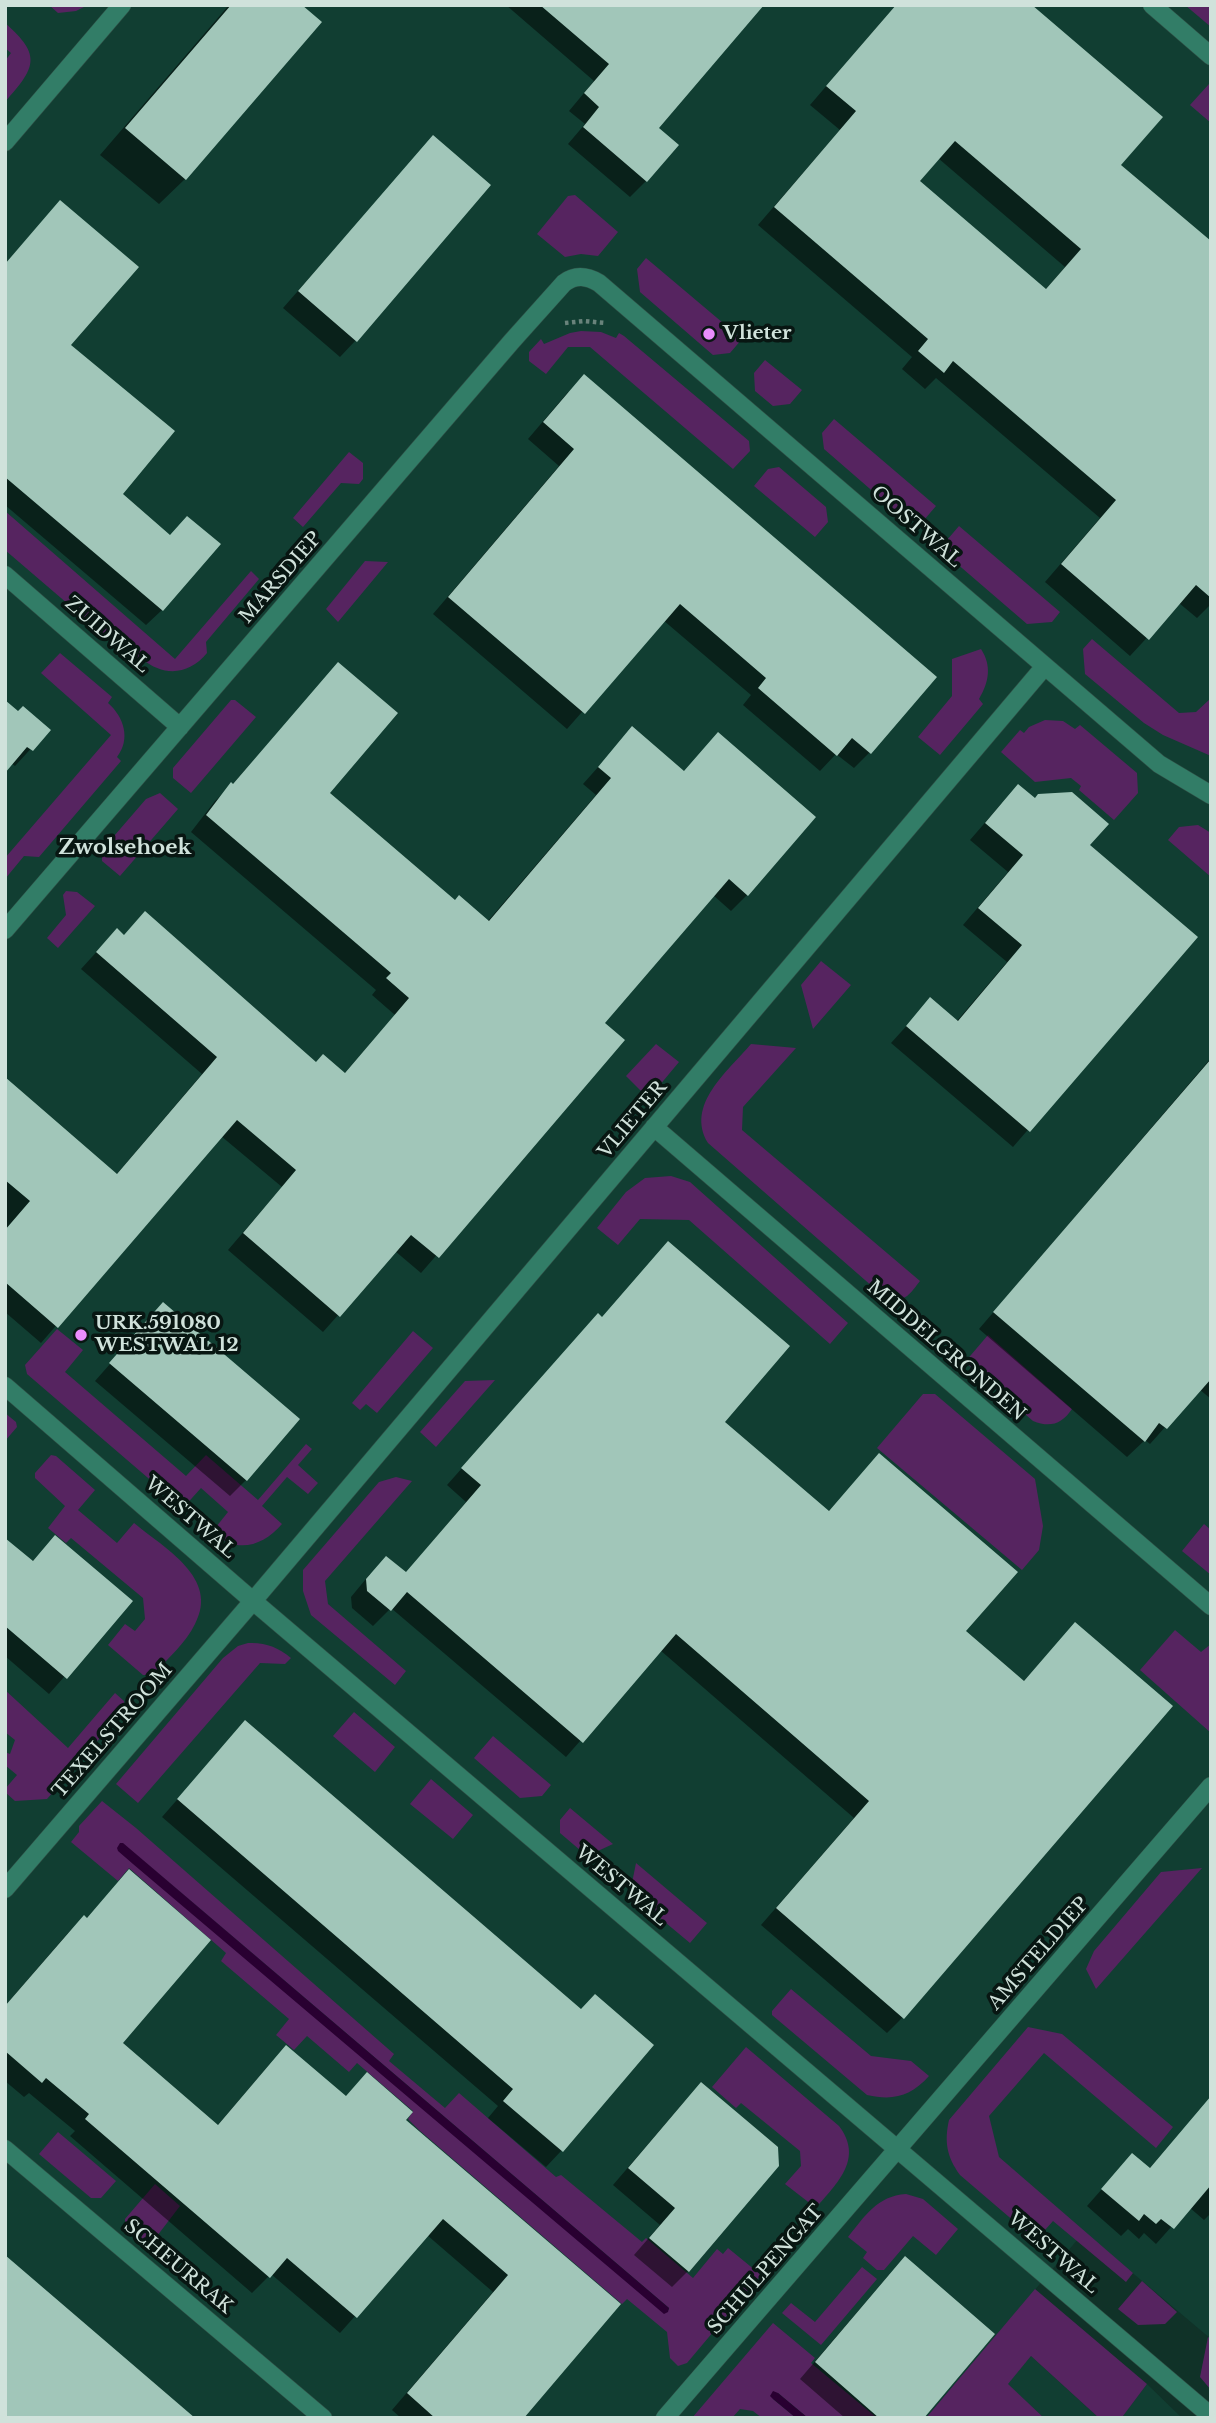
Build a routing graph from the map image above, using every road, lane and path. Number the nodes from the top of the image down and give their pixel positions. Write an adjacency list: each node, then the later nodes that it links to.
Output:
1 (122, 5): 4 (street)
2 (1152, 5): 3 (street)
3 (1211, 55)
4 (5, 142)
5 (599, 284): 7 (street, OOSTWAL); 8 (street, MARSDIEP)
6 (5, 575): 8 (street, ZUIDWAL)
7 (1045, 666): 9 (street, OOSTWAL); 11 (street, VLIETER)
8 (180, 727): 10 (street, MARSDIEP)
9 (1211, 795)
10 (5, 930)
11 (654, 1127): 13 (street, VLIETER); 14 (street, MIDDELGRONDEN)
12 (5, 1386): 13 (street, WESTWAL)
13 (253, 1601): 16 (street, TEXELSTROOM); 18 (street, WESTWAL)
14 (1211, 1606)
15 (1211, 1786): 18 (street, AMSTELDIEP)
16 (5, 1889)
17 (5, 2149): 20 (street, SCHEURRAK)
18 (899, 2149): 19 (street, WESTWAL); 21 (street, SCHULPENGAT)
19 (1211, 2416)
20 (323, 2418)
21 (665, 2418)

